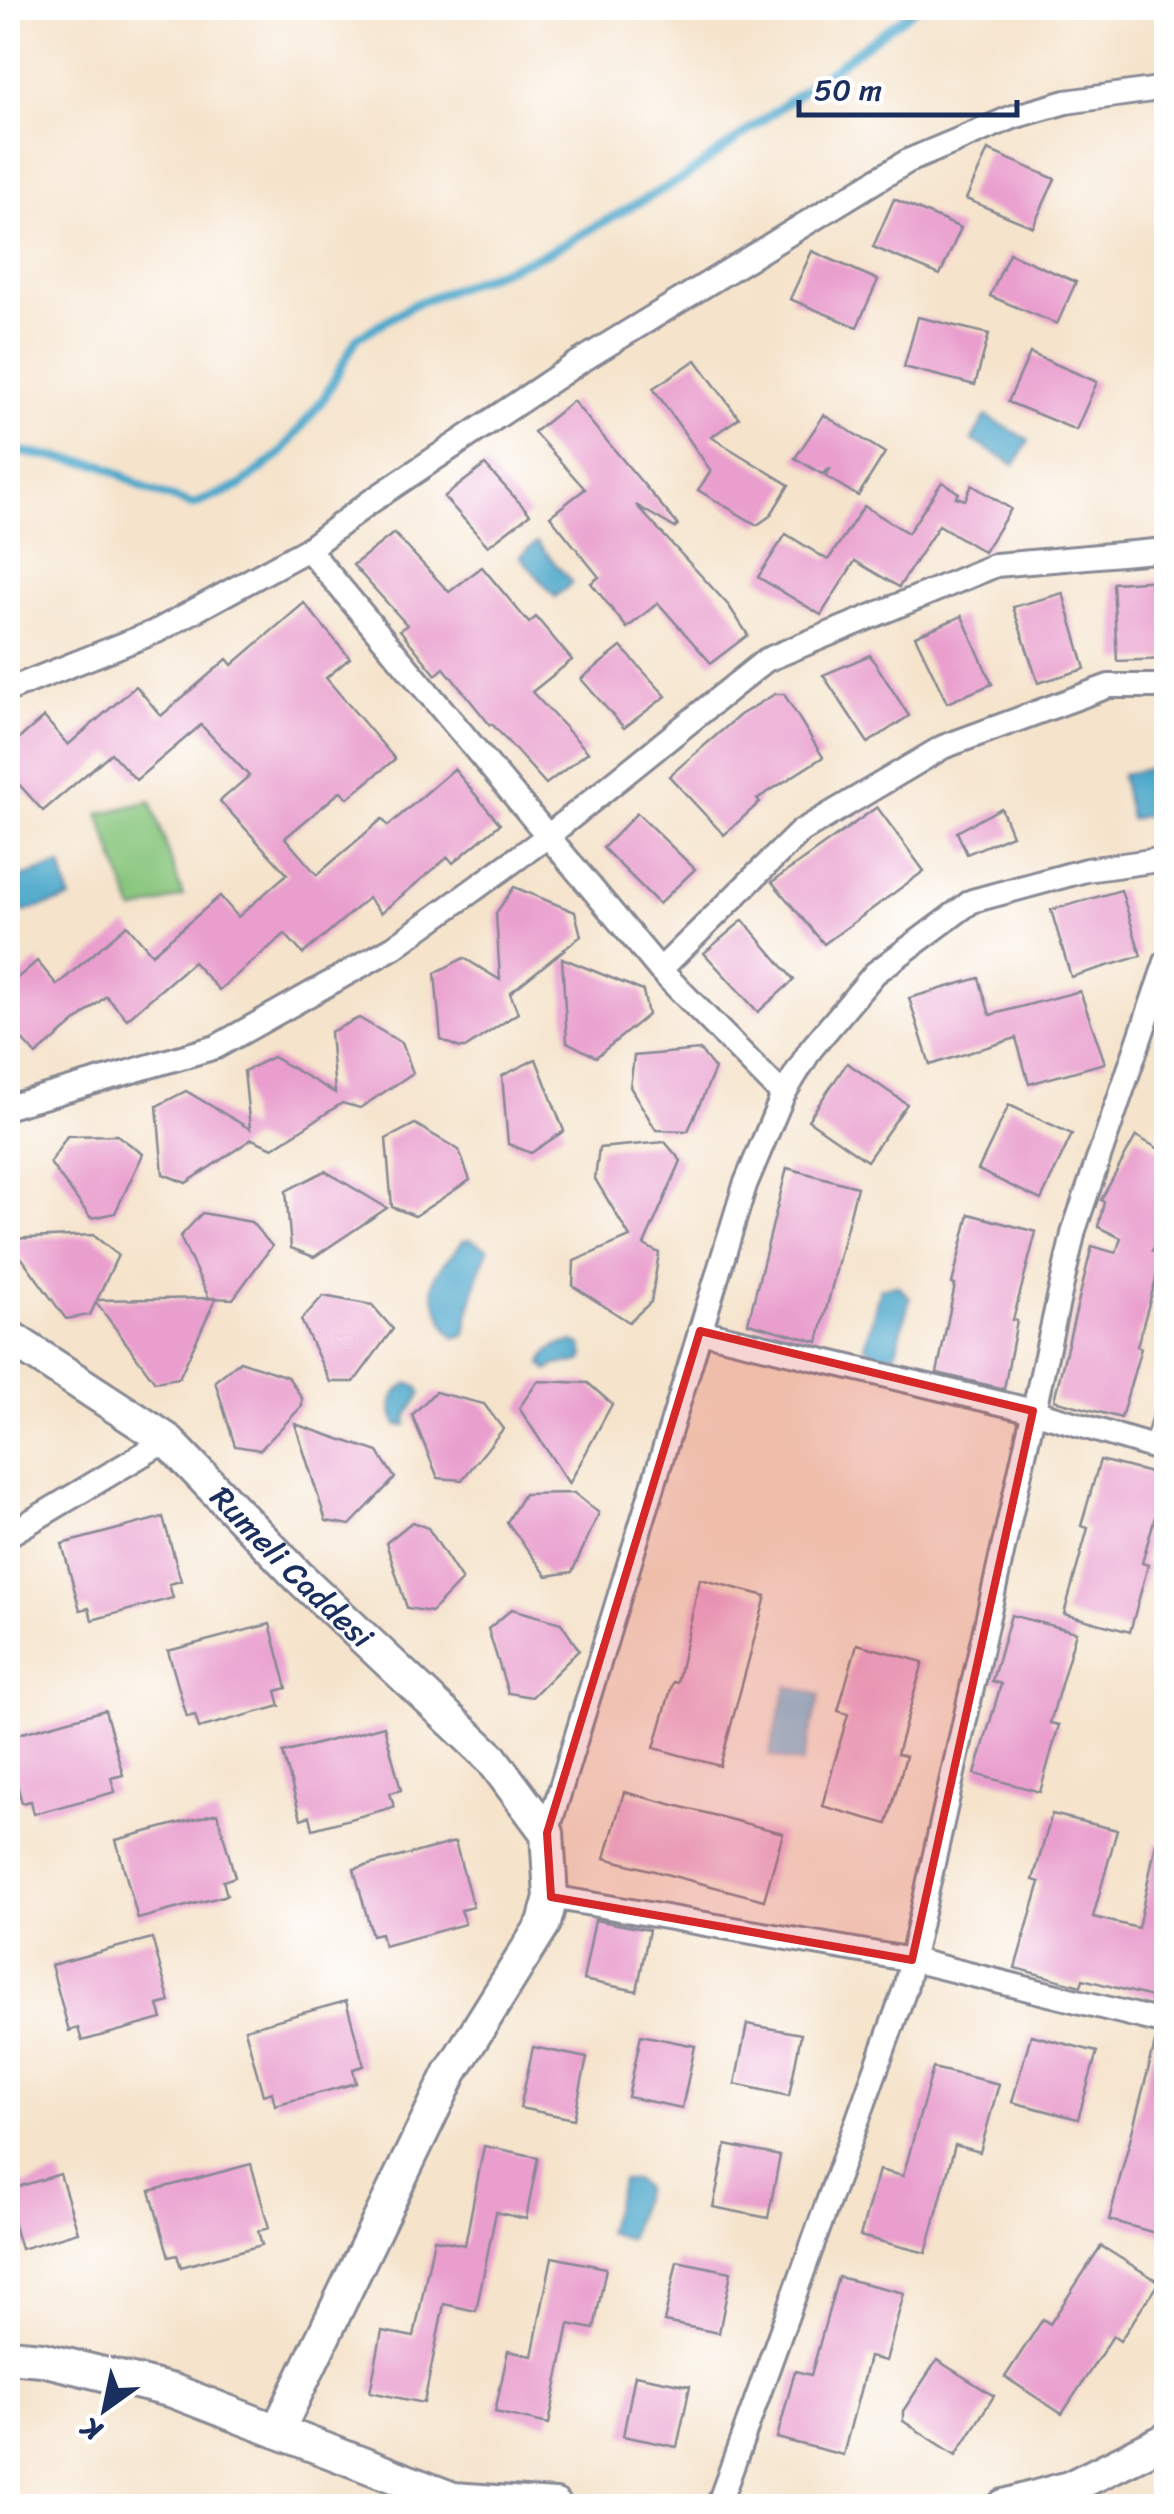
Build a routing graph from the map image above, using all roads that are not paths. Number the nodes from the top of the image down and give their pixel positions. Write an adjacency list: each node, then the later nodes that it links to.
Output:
1 (1166, 88): 2 (street)
2 (308, 549): 5 (street); 6 (street)
3 (1166, 550): 6 (street)
4 (1166, 686): 9 (street)
5 (8, 690)
6 (548, 836): 9 (street); 11 (street)
7 (1166, 859): 10 (street)
8 (1166, 962): 15 (street)
9 (660, 970): 10 (street)
10 (783, 1094): 12 (street)
11 (8, 1107)
12 (700, 1331): 15 (street); 19 (street)
13 (8, 1336): 16 (street, Rumeli Caddesi)
14 (1166, 1393): 17 (lane)
15 (1033, 1411): 17 (street); 21 (street)
16 (167, 1440): 18 (street); 19 (street, Rumeli Caddesi)
17 (1158, 1449)
18 (8, 1535)
19 (547, 1833): 20 (street)
20 (551, 1896): 21 (street); 24 (street)
21 (912, 1960): 22 (street); 28 (street)
22 (1166, 2023)
23 (8, 2356): 24 (street)
24 (278, 2430): 26 (street)
25 (1166, 2440): 29 (street)
26 (453, 2503): 27 (street)
27 (555, 2506)
28 (718, 2506)
29 (1004, 2506)

